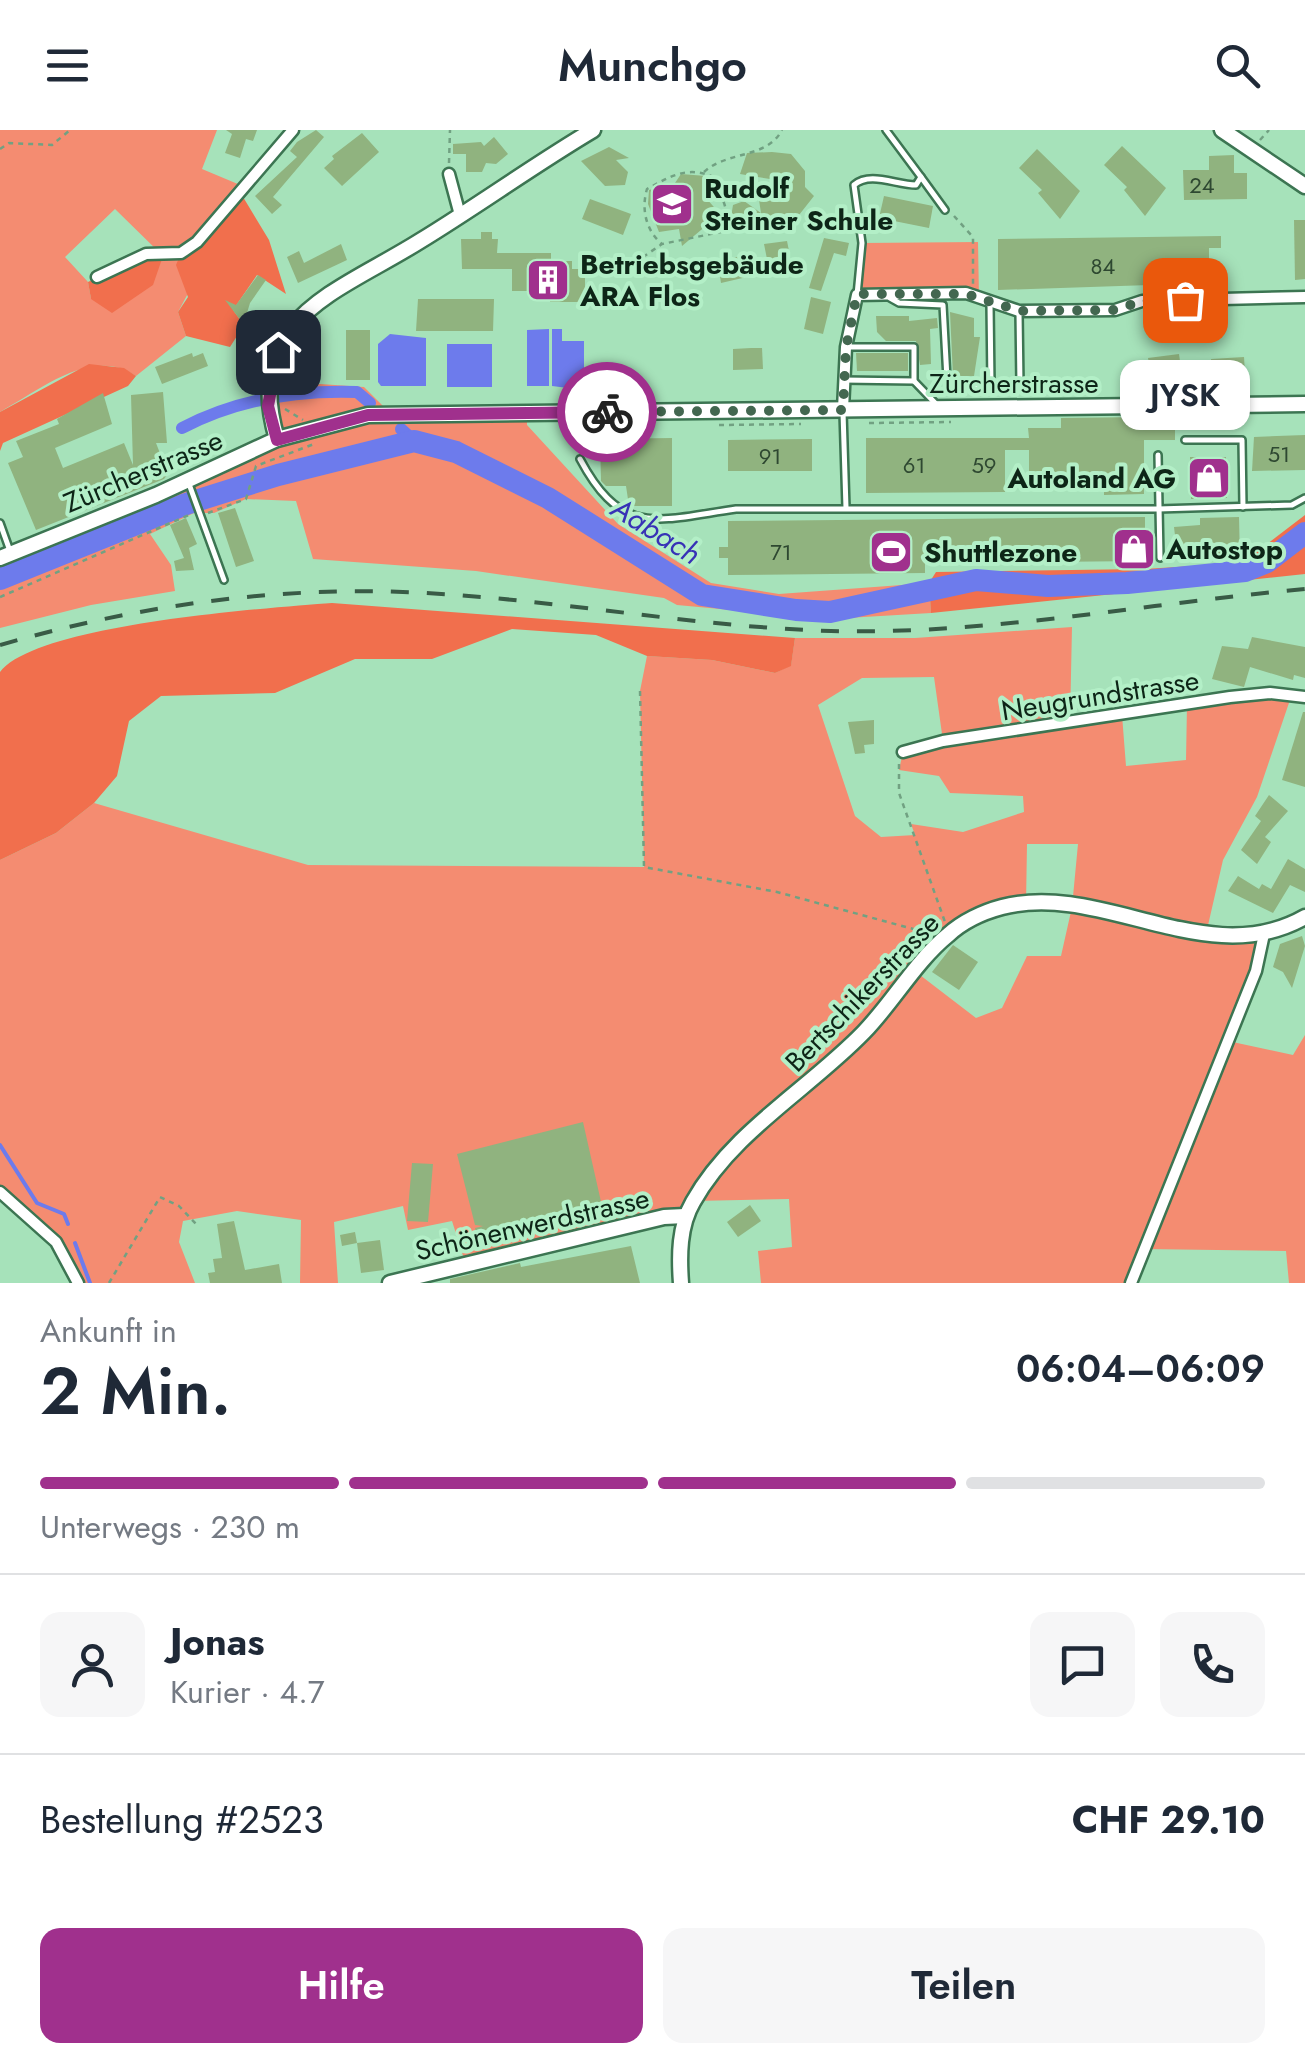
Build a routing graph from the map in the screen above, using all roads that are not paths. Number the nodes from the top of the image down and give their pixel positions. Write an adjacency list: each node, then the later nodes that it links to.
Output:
1 (293, 130): 10 (street)
2 (593, 130): 9 (main road)
3 (886, 130): 6 (lane)
4 (1222, 130): 7 (main road)
5 (449, 174): 9 (street)
6 (921, 176): 8 (lane); 11 (lane)
7 (1305, 186)
8 (945, 210)
9 (460, 215): 23 (main road)
10 (97, 277)
11 (857, 294): 12 (street); 16 (street)
12 (883, 294): 14 (street); 19 (lane)
13 (1305, 296): 15 (street)
14 (990, 304): 15 (street); 19 (lane)
15 (1020, 311): 19 (lane)
16 (846, 348): 17 (street); 18 (lane)
17 (844, 380): 18 (lane); 22 (street)
18 (914, 381): 21 (lane)
19 (992, 386)
20 (1305, 404): 21 (main road, Zürcherstrasse)
21 (940, 408): 22 (main road, Zürcherstrasse)
22 (843, 416): 23 (main road, Zürcherstrasse); 30 (lane)
23 (277, 440): 27 (main road, Zürcherstrasse)
24 (1185, 440): 29 (lane)
25 (1158, 455): 31 (lane)
26 (580, 459): 30 (lane)
27 (190, 487): 33 (main road, Zürcherstrasse); 35 (lane)
28 (1305, 498): 29 (lane)
29 (1243, 507): 31 (lane)
30 (846, 508): 31 (lane)
31 (1158, 509): 34 (lane)
32 (0, 523): 33 (lane)
33 (5, 556)
34 (1160, 558)
35 (224, 580)
36 (1305, 697): 37 (street, Neugrundstrasse)
37 (903, 752)
38 (1305, 917): 39 (main road, Bertschikerstrasse)
39 (1264, 934): 41 (main road, Bertschikerstrasse); 45 (street)
40 (0, 1192): 42 (street)
41 (685, 1216): 43 (main road, Schönenwerdstrasse); 44 (main road, Bertschikerstrasse)
42 (78, 1283)
43 (390, 1283)
44 (681, 1283)
45 (1130, 1283)

